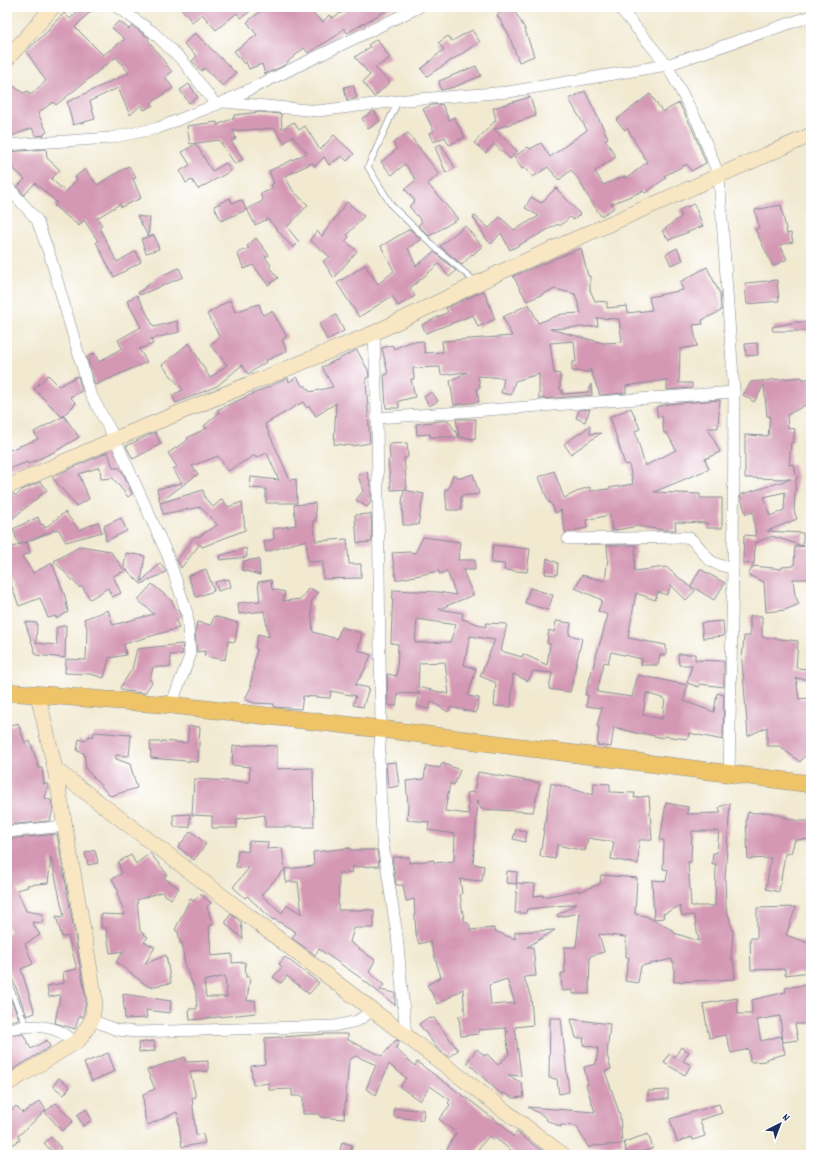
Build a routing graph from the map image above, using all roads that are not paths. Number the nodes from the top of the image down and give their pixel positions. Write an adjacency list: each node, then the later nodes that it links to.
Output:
1 (54, 7): 6 (street)
2 (117, 7): 9 (street)
3 (420, 7): 9 (street)
4 (619, 7): 7 (street)
5 (811, 16): 7 (street)
6 (7, 59)
7 (667, 65): 8 (street); 12 (street)
8 (398, 101): 9 (street); 14 (lane)
9 (220, 104): 11 (street)
10 (811, 135): 12 (street)
11 (7, 145)
12 (719, 176): 14 (street); 16 (street)
13 (7, 186): 18 (street)
14 (477, 283): 15 (street)
15 (374, 333): 17 (street); 18 (street)
16 (734, 392): 17 (street); 21 (street)
17 (377, 418): 25 (street)
18 (114, 439): 19 (street); 24 (street)
19 (7, 487)
20 (568, 539): 21 (street)
21 (734, 568): 27 (street)
22 (7, 692): 23 (main road)
23 (38, 696): 24 (main road); 26 (street)
24 (171, 705): 25 (main road)
25 (381, 729): 27 (main road); 36 (street)
26 (55, 769): 29 (street); 32 (street)
27 (729, 775): 28 (main road)
28 (811, 784)
29 (65, 826): 30 (street); 33 (street)
30 (7, 832)
31 (7, 981): 34 (lane)
32 (372, 1011): 33 (street); 36 (street)
33 (92, 1020): 37 (street)
34 (27, 1027): 35 (street); 37 (street)
35 (7, 1029)
36 (406, 1035): 39 (street)
37 (74, 1043): 38 (street)
38 (7, 1084)
39 (563, 1155)

